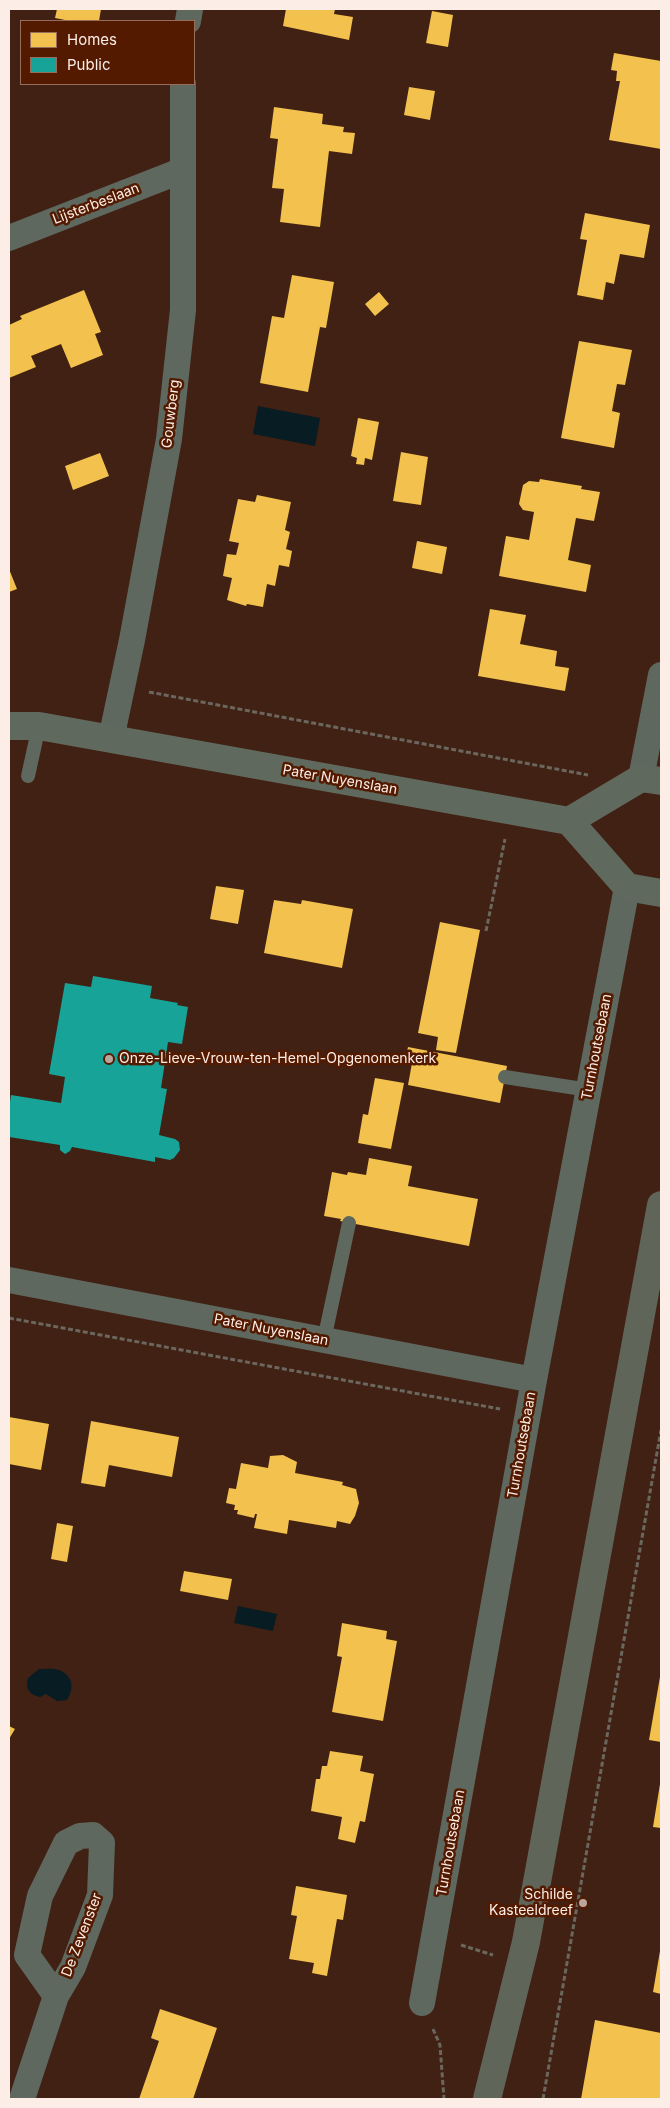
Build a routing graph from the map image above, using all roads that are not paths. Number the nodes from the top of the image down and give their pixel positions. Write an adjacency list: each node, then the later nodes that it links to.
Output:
1 (183, 85): 2 (street, Gouwberg)
2 (183, 170): 3 (street, Lijsterbeslaan); 7 (street, Gouwberg)
3 (9, 238)
4 (661, 675): 9 (street)
5 (9, 726): 6 (street, Pater Nuyenslaan)
6 (39, 726): 7 (street, Pater Nuyenslaan); 8 (lane)
7 (111, 738): 10 (street, Pater Nuyenslaan)
8 (28, 776)
9 (651, 779): 10 (street)
10 (569, 821): 11 (street)
11 (627, 887): 12 (street); 14 (street, Turnhoutsebaan)
12 (661, 893)
13 (505, 1077): 14 (lane)
14 (589, 1090): 19 (street, Turnhoutsebaan)
15 (661, 1205): 23 (main road)
16 (349, 1223): 18 (lane)
17 (9, 1280): 18 (street, Pater Nuyenslaan)
18 (324, 1340): 19 (street, Pater Nuyenslaan)
19 (534, 1380): 21 (street, Turnhoutsebaan)
20 (56, 1996): 20 (street, De Zevenster); 22 (street, De Zevenster)
21 (422, 2003)
22 (22, 2099)
23 (487, 2099)

